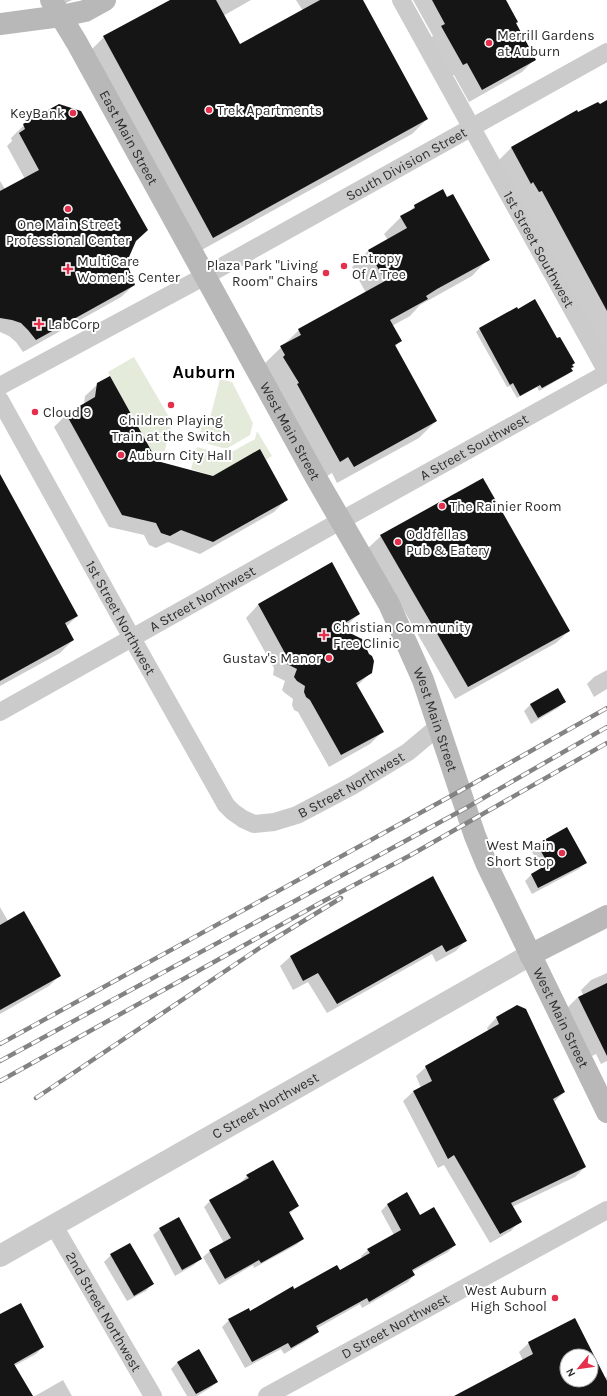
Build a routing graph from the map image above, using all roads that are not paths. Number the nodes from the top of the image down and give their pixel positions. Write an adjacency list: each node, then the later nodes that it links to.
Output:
1 (105, 0): 3 (main road)
2 (401, 0): 6 (street, 1st Street Southwest)
3 (56, 8): 4 (main road); 7 (main road, East Main Street)
4 (0, 24)
5 (607, 52): 6 (street, South Division Street)
6 (471, 127): 7 (street, South Division Street); 8 (street, 1st Street Southwest)
7 (205, 276): 9 (street, South Division Street); 11 (main road, West Main Street)
8 (607, 373): 11 (street, A Street Southwest)
9 (0, 386)
10 (0, 400): 12 (street, 1st Street Northwest)
11 (342, 520): 12 (street, A Street Northwest); 14 (main road, West Main Street)
12 (132, 638): 13 (street, A Street Northwest); 15 (street, 1st Street Northwest)
13 (0, 712)
14 (439, 726): 15 (street, B Street Northwest); 17 (main road, West Main Street)
15 (254, 824)
16 (607, 916): 17 (main road)
17 (530, 956): 18 (main road, West Main Street); 20 (street, C Street Northwest)
18 (607, 1112)
19 (607, 1210): 23 (street, D Street Northwest)
20 (54, 1226): 21 (street, C Street Northwest); 22 (street, 2nd Street Northwest)
21 (0, 1256)
22 (153, 1396)
23 (267, 1396)

